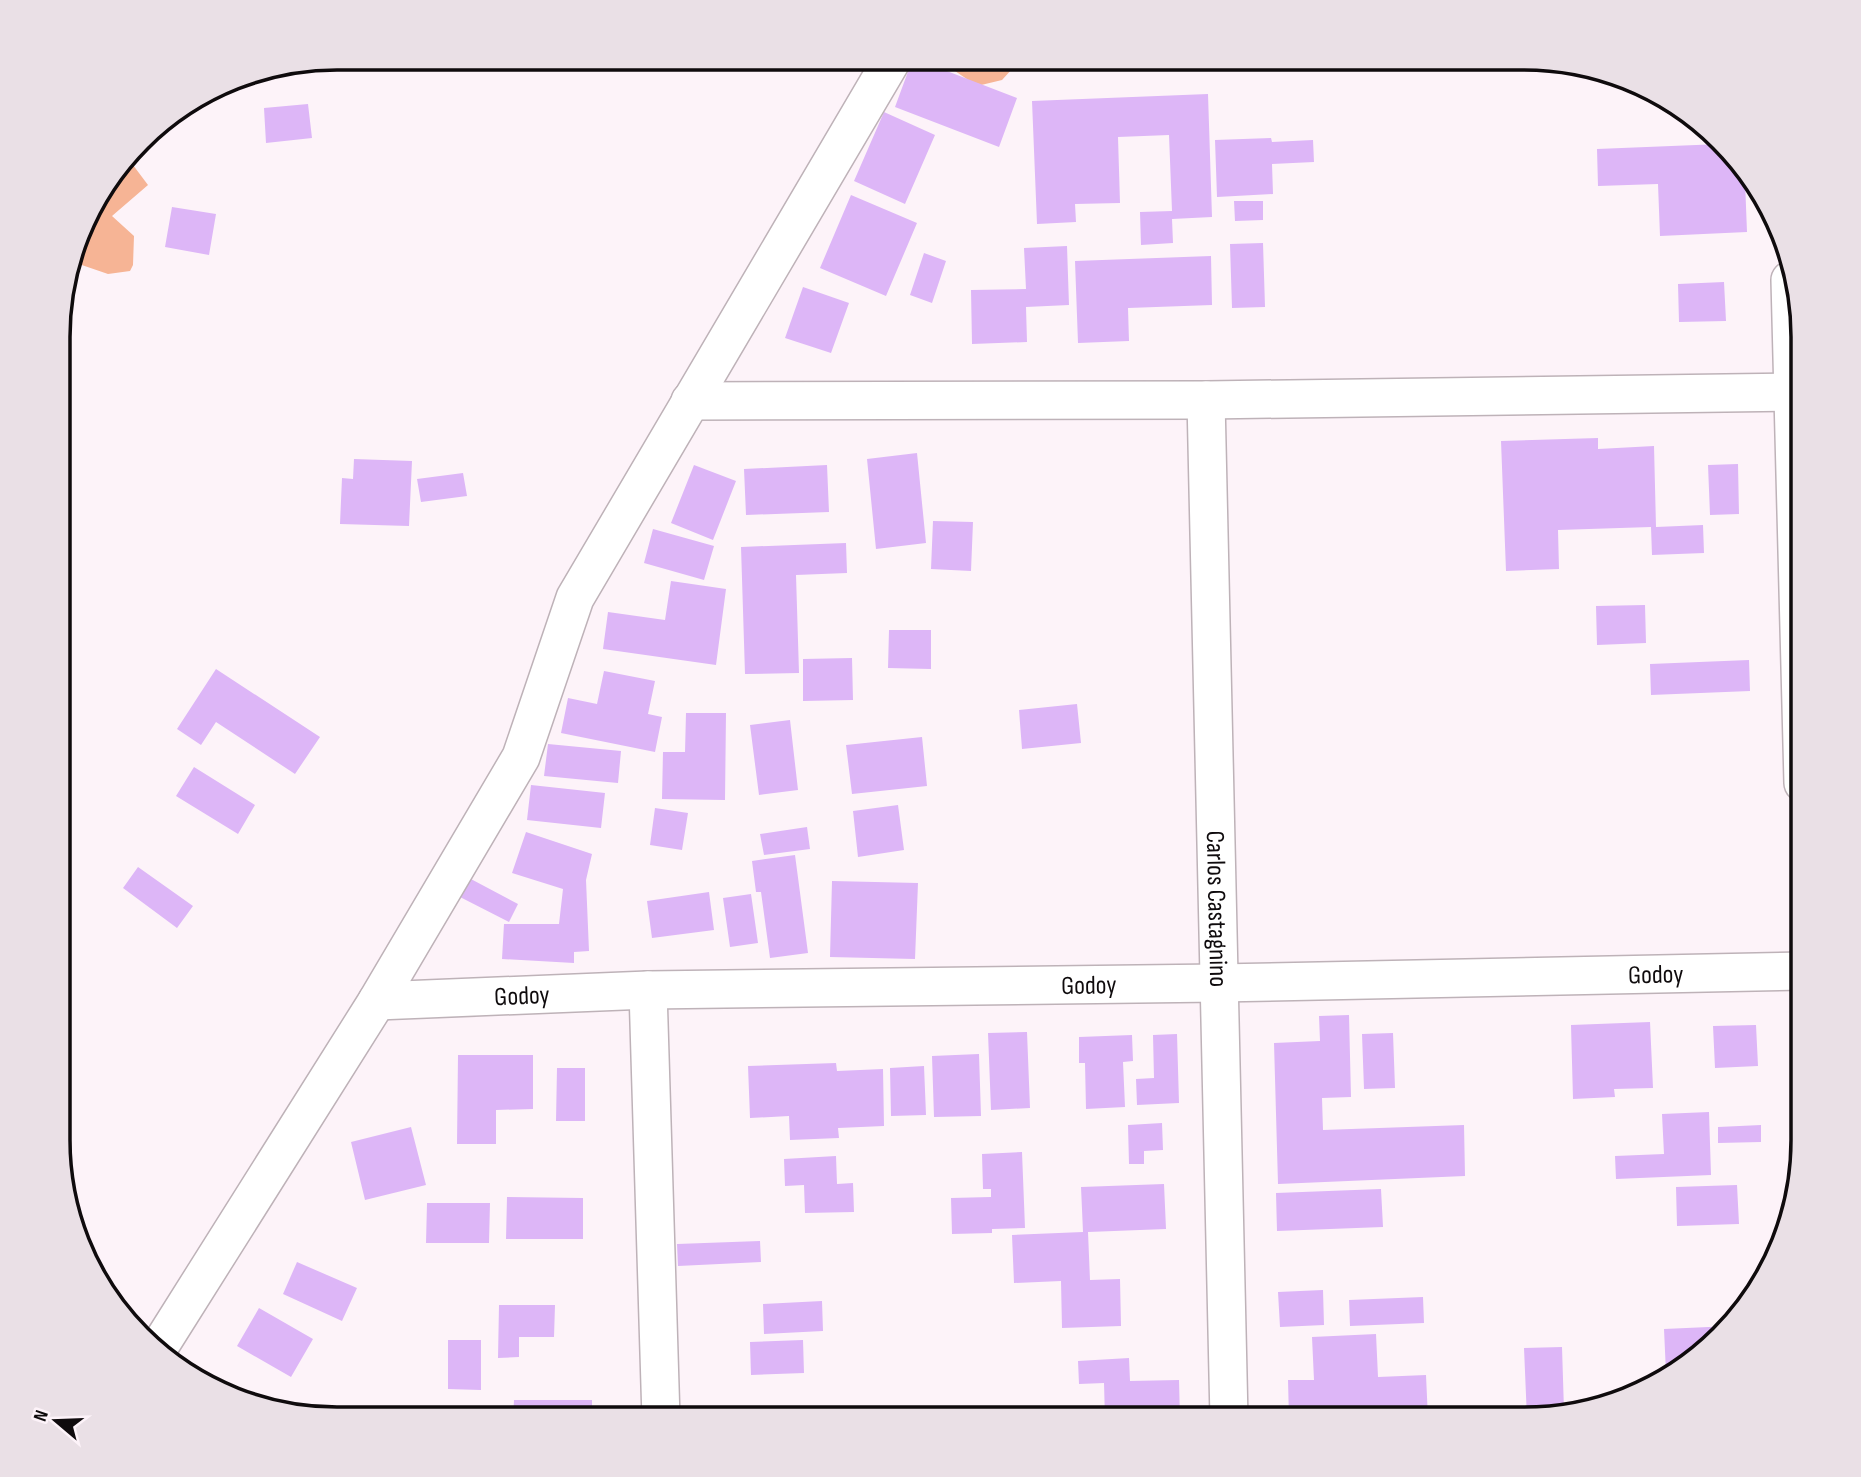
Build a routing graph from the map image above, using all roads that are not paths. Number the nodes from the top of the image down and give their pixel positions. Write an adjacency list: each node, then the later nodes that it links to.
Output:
1 (885, 70): 4 (street)
2 (1791, 392): 3 (street)
3 (1206, 400): 4 (street); 6 (street, Carlos Castagnino)
4 (690, 401): 8 (street)
5 (1791, 971): 6 (street, Godoy)
6 (1218, 983): 7 (street, Godoy); 11 (street, Carlos Castagnino)
7 (648, 990): 8 (street, Godoy); 10 (street)
8 (377, 1001): 9 (street)
9 (162, 1342)
10 (661, 1407)
11 (1230, 1407)

